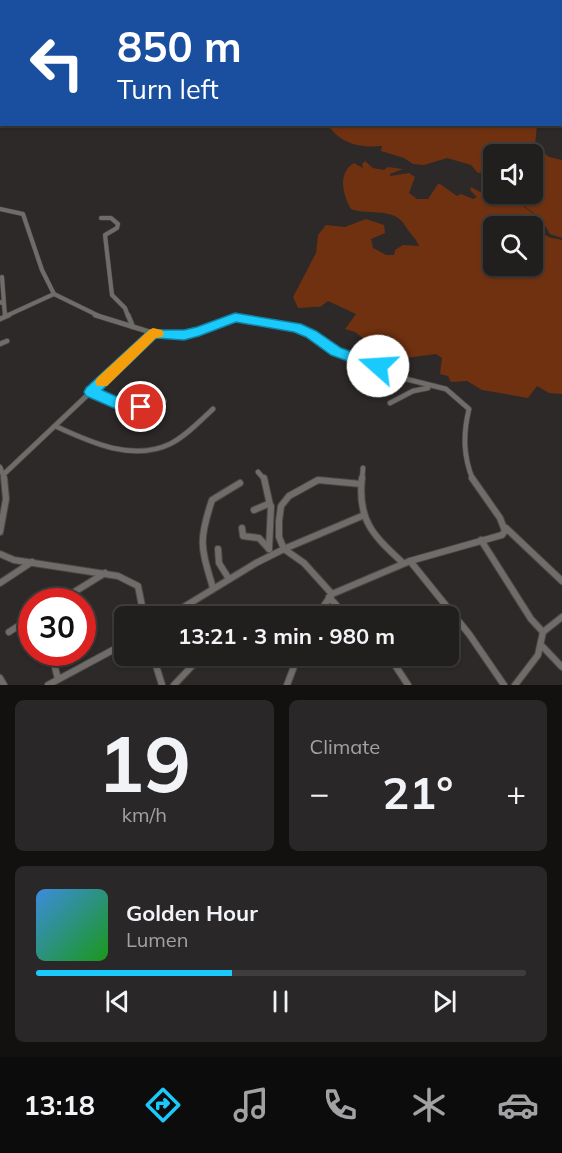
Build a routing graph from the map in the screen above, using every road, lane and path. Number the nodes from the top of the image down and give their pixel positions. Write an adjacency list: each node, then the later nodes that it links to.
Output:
1 (0, 209): 4 (street)
2 (101, 218): 7 (street)
3 (2, 277): 5 (street)
4 (54, 294): 6 (street); 7 (street)
5 (2, 303): 6 (street)
6 (3, 317)
7 (133, 327): 8 (street)
8 (153, 333): 11 (street); 12 (street)
9 (7, 341): 10 (street)
10 (0, 344)
11 (420, 386): 14 (street); 26 (street)
12 (92, 392): 13 (street); 16 (street)
13 (164, 401)
14 (390, 403)
15 (213, 410): 16 (street)
16 (55, 426): 20 (street)
17 (0, 467): 20 (street)
18 (363, 468): 22 (street)
19 (258, 472): 23 (street)
20 (4, 474): 28 (street)
21 (240, 483): 41 (street)
22 (361, 484): 25 (street); 31 (street)
23 (270, 505): 24 (street); 32 (street)
24 (254, 510)
25 (362, 516): 31 (street); 35 (street)
26 (504, 526): 29 (street); 38 (street)
27 (242, 528): 32 (street)
28 (0, 532)
29 (481, 540): 35 (street); 50 (street)
30 (218, 549): 37 (street)
31 (284, 549): 32 (street); 42 (street)
32 (270, 551): 37 (street)
33 (0, 554): 34 (street)
34 (32, 562): 36 (street); 39 (street)
35 (406, 562): 42 (street); 67 (street)
36 (105, 573): 40 (street); 43 (street)
37 (229, 579): 41 (street)
38 (562, 581)
39 (0, 583)
40 (81, 588)
41 (213, 588): 44 (street)
42 (330, 595): 45 (street); 46 (street)
43 (142, 606)
44 (185, 606)
45 (323, 606)
46 (338, 606)
47 (562, 616): 50 (street)
48 (18, 626): 49 (street)
49 (9, 632)
50 (543, 632): 51 (street)
51 (543, 647): 58 (street); 68 (street)
52 (114, 649): 60 (street)
53 (55, 666): 60 (street)
54 (156, 666): 63 (street)
55 (192, 666): 64 (street)
56 (294, 666): 65 (street)
57 (396, 666): 66 (street)
58 (562, 667)
59 (0, 678): 61 (street)
60 (58, 679): 62 (street)
61 (4, 685)
62 (48, 685)
63 (162, 685)
64 (174, 685)
65 (287, 685)
66 (408, 685)
67 (504, 685)
68 (515, 685)

